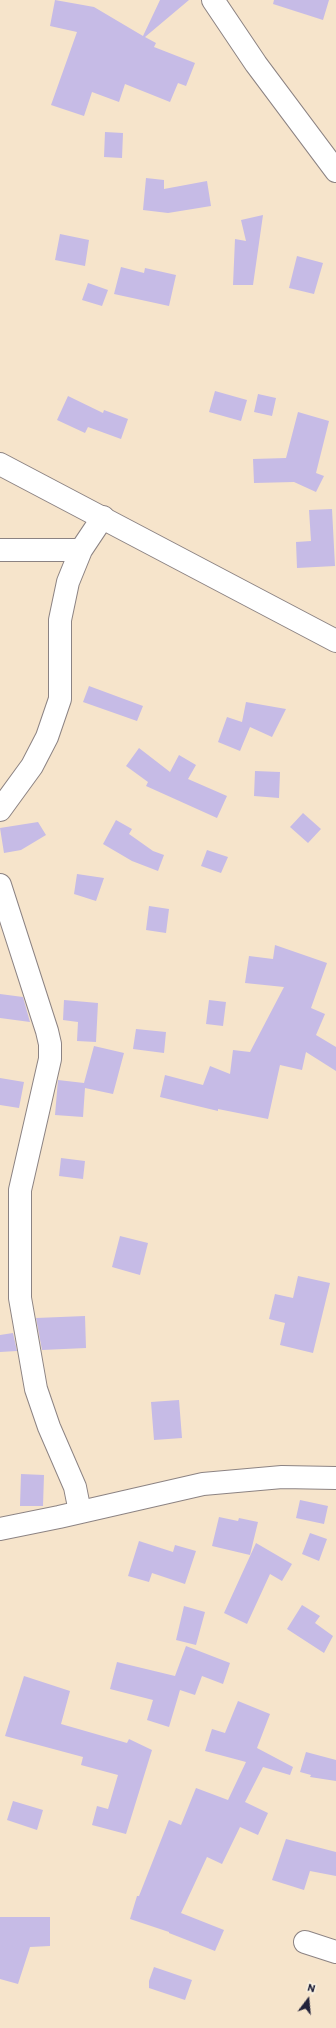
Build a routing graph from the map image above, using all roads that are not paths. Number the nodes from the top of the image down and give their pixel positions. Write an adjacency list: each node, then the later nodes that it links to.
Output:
1 (213, 0): 2 (street)
2 (336, 171)
3 (0, 464): 4 (street)
4 (103, 517): 6 (street); 7 (street)
5 (0, 550): 6 (street)
6 (81, 550): 8 (street)
7 (336, 641)
8 (0, 810)
9 (0, 885): 11 (street)
10 (335, 1473): 11 (street)
11 (80, 1512): 12 (street)
12 (0, 1529)
13 (305, 1942): 14 (street)
14 (336, 1952)

